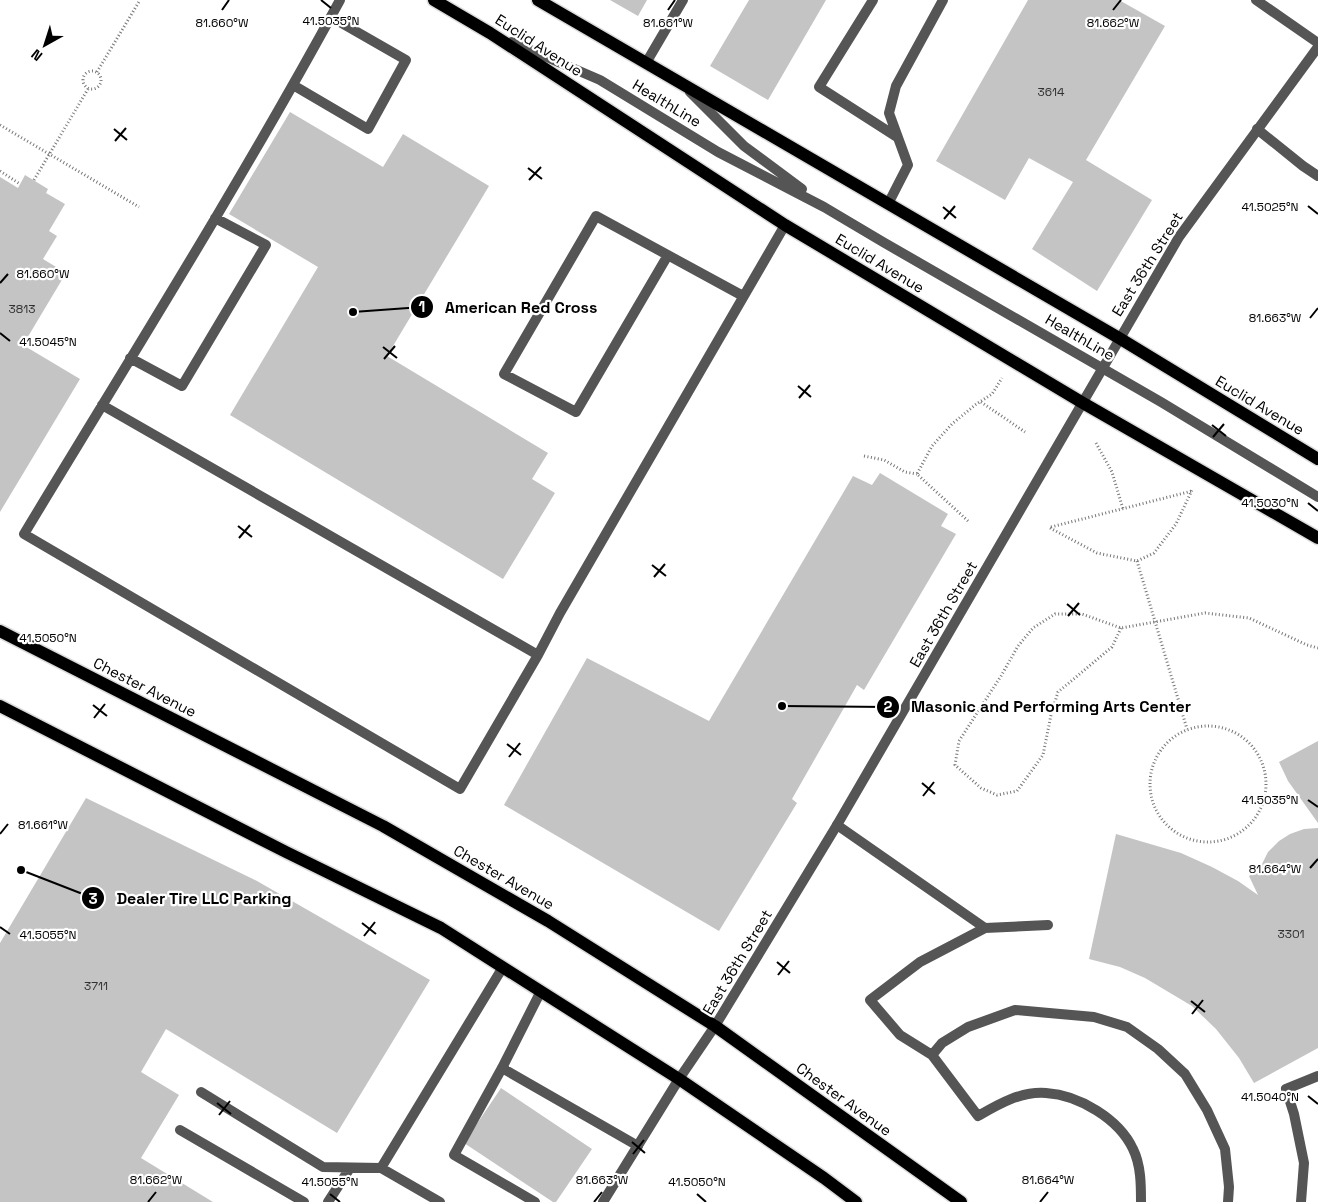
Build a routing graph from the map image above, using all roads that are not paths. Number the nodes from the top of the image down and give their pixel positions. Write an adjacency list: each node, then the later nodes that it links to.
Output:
1 (340, 0): 8 (street)
2 (434, 0): 9 (main road, Euclid Avenue)
3 (538, 0): 13 (main road, Euclid Avenue)
4 (683, 0): 13 (street)
5 (873, 0): 17 (street)
6 (943, 0): 17 (street)
7 (1256, 0): 10 (street)
8 (331, 17): 15 (street); 15 (street)
9 (490, 33): 20 (street, HealthLine); 22 (main road, Euclid Avenue)
10 (1318, 42)
11 (1318, 47): 12 (street, East 36th Street)
12 (1314, 60): 16 (street, East 36th Street)
13 (646, 63): 14 (main road, Euclid Avenue)
14 (682, 84): 19 (main road, Euclid Avenue); 20 (street, HealthLine)
15 (293, 85): 21 (street)
16 (1257, 129): 18 (street); 25 (street, East 36th Street)
17 (898, 137): 19 (street)
18 (1318, 176)
19 (888, 204): 25 (main road, Euclid Avenue)
20 (824, 207): 27 (street, HealthLine)
21 (216, 218): 26 (street); 26 (street)
22 (785, 225): 24 (street); 28 (main road, Euclid Avenue)
23 (668, 255): 23 (street); 24 (street)
24 (743, 296): 34 (street)
25 (1119, 338): 27 (street, East 36th Street); 30 (main road, Euclid Avenue)
26 (130, 358): 29 (street)
27 (1102, 368): 28 (street, East 36th Street); 31 (street, HealthLine)
28 (1083, 403): 32 (main road, Euclid Avenue); 36 (street, East 36th Street)
29 (102, 405): 34 (street); 34 (street)
30 (1318, 459)
31 (1318, 497)
32 (1318, 538)
33 (0, 631): 41 (main road, Chester Avenue)
34 (538, 655)
35 (0, 706): 39 (main road)
36 (838, 825): 38 (street); 41 (street, East 36th Street)
37 (1048, 925): 38 (street)
38 (984, 928): 42 (street)
39 (503, 967): 40 (main road); 50 (street)
40 (541, 991): 43 (street); 45 (main road)
41 (715, 1026): 45 (street, East 36th Street); 57 (main road, Chester Avenue)
42 (932, 1055): 58 (street); 59 (street)
43 (502, 1068): 48 (street); 55 (street)
44 (1318, 1076): 60 (street)
45 (680, 1079): 48 (street, East 36th Street); 51 (main road)
46 (201, 1092): 49 (street)
47 (180, 1130): 52 (street)
48 (638, 1146): 56 (street, East 36th Street)
49 (350, 1168): 50 (street); 53 (street)
50 (381, 1168): 54 (street)
51 (853, 1201)
52 (304, 1202)
53 (328, 1202)
54 (440, 1202)
55 (535, 1202)
56 (604, 1202)
57 (961, 1202)
58 (1141, 1202)
59 (1228, 1202)
60 (1301, 1202)

